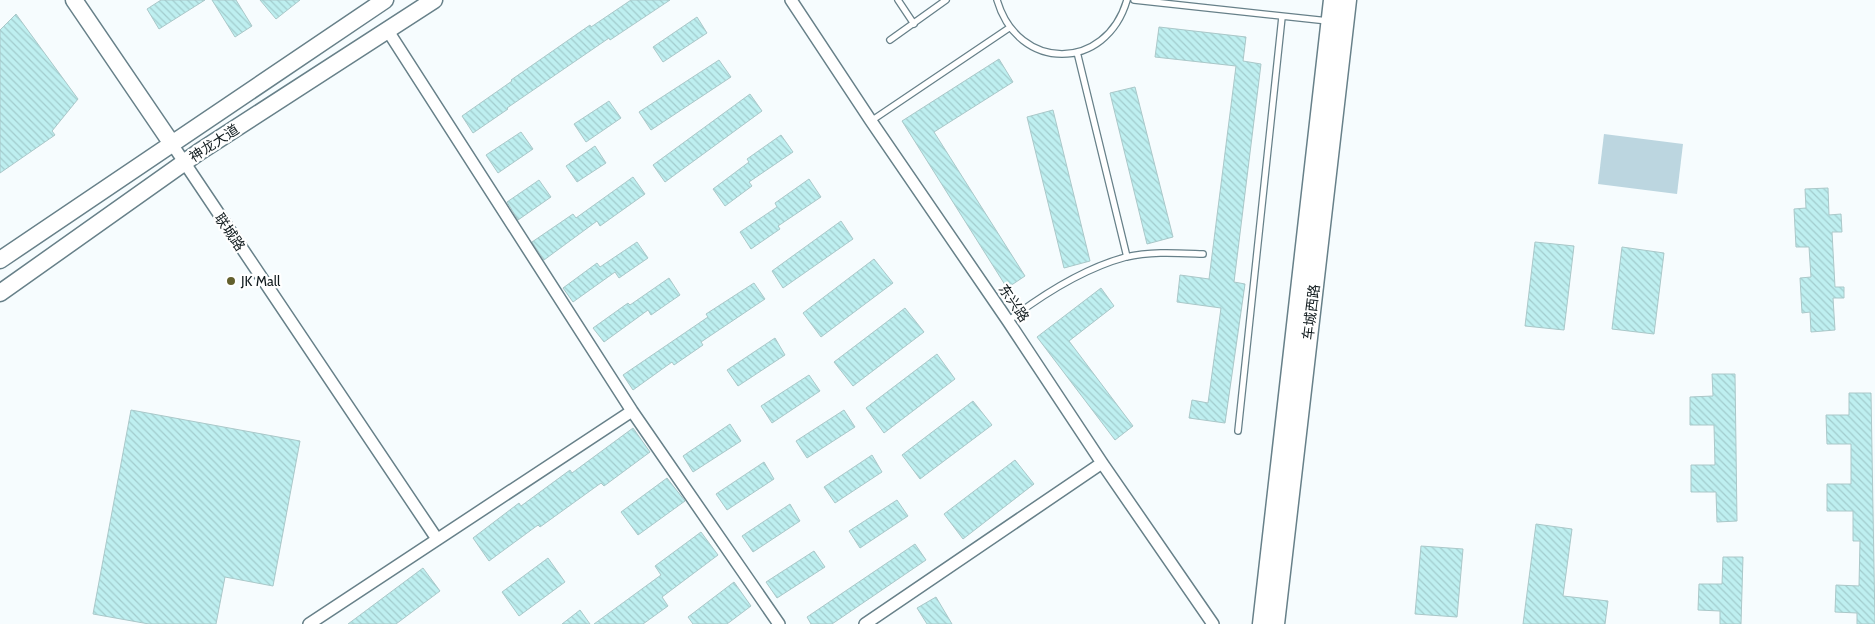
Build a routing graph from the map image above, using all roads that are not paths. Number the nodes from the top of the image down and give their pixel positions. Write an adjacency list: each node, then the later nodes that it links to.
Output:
1 (74, 0): 20 (main road, 联城路)
2 (385, 0): 20 (main road, 神龙大道)
3 (434, 0): 16 (main road, 神龙大道)
4 (791, 0): 19 (street, 东兴路)
5 (898, 0): 14 (lane)
6 (946, 0): 14 (lane)
7 (998, 0): 15 (lane)
8 (1127, 0): 18 (lane)
9 (1134, 0): 12 (lane)
10 (1332, 0): 13 (main road, 车城西路)
11 (1348, 0): 13 (main road, 车城西路)
12 (1282, 17): 13 (lane); 28 (lane)
13 (1337, 22): 35 (main road, 车城西路); 36 (main road, 车城西路)
14 (914, 24): 17 (lane)
15 (1010, 28): 18 (lane); 19 (lane)
16 (388, 31): 21 (main road, 神龙大道); 27 (street)
17 (890, 40)
18 (1077, 52): 23 (lane)
19 (871, 121): 26 (street, 东兴路)
20 (172, 144): 21 (street, 联城路); 24 (main road, 神龙大道)
21 (184, 163): 25 (main road, 神龙大道); 30 (street, 联城路)
22 (1203, 254): 23 (lane)
23 (1127, 257): 26 (lane)
24 (0, 260)
25 (0, 293)
26 (1008, 321): 29 (street, 东兴路)
27 (632, 412): 30 (street); 32 (street)
28 (1238, 431)
29 (1102, 463): 33 (street); 34 (street, 东兴路)
30 (437, 539): 31 (street)
31 (310, 624)
32 (779, 624)
33 (865, 624)
34 (1213, 624)
35 (1261, 624)
36 (1276, 624)

